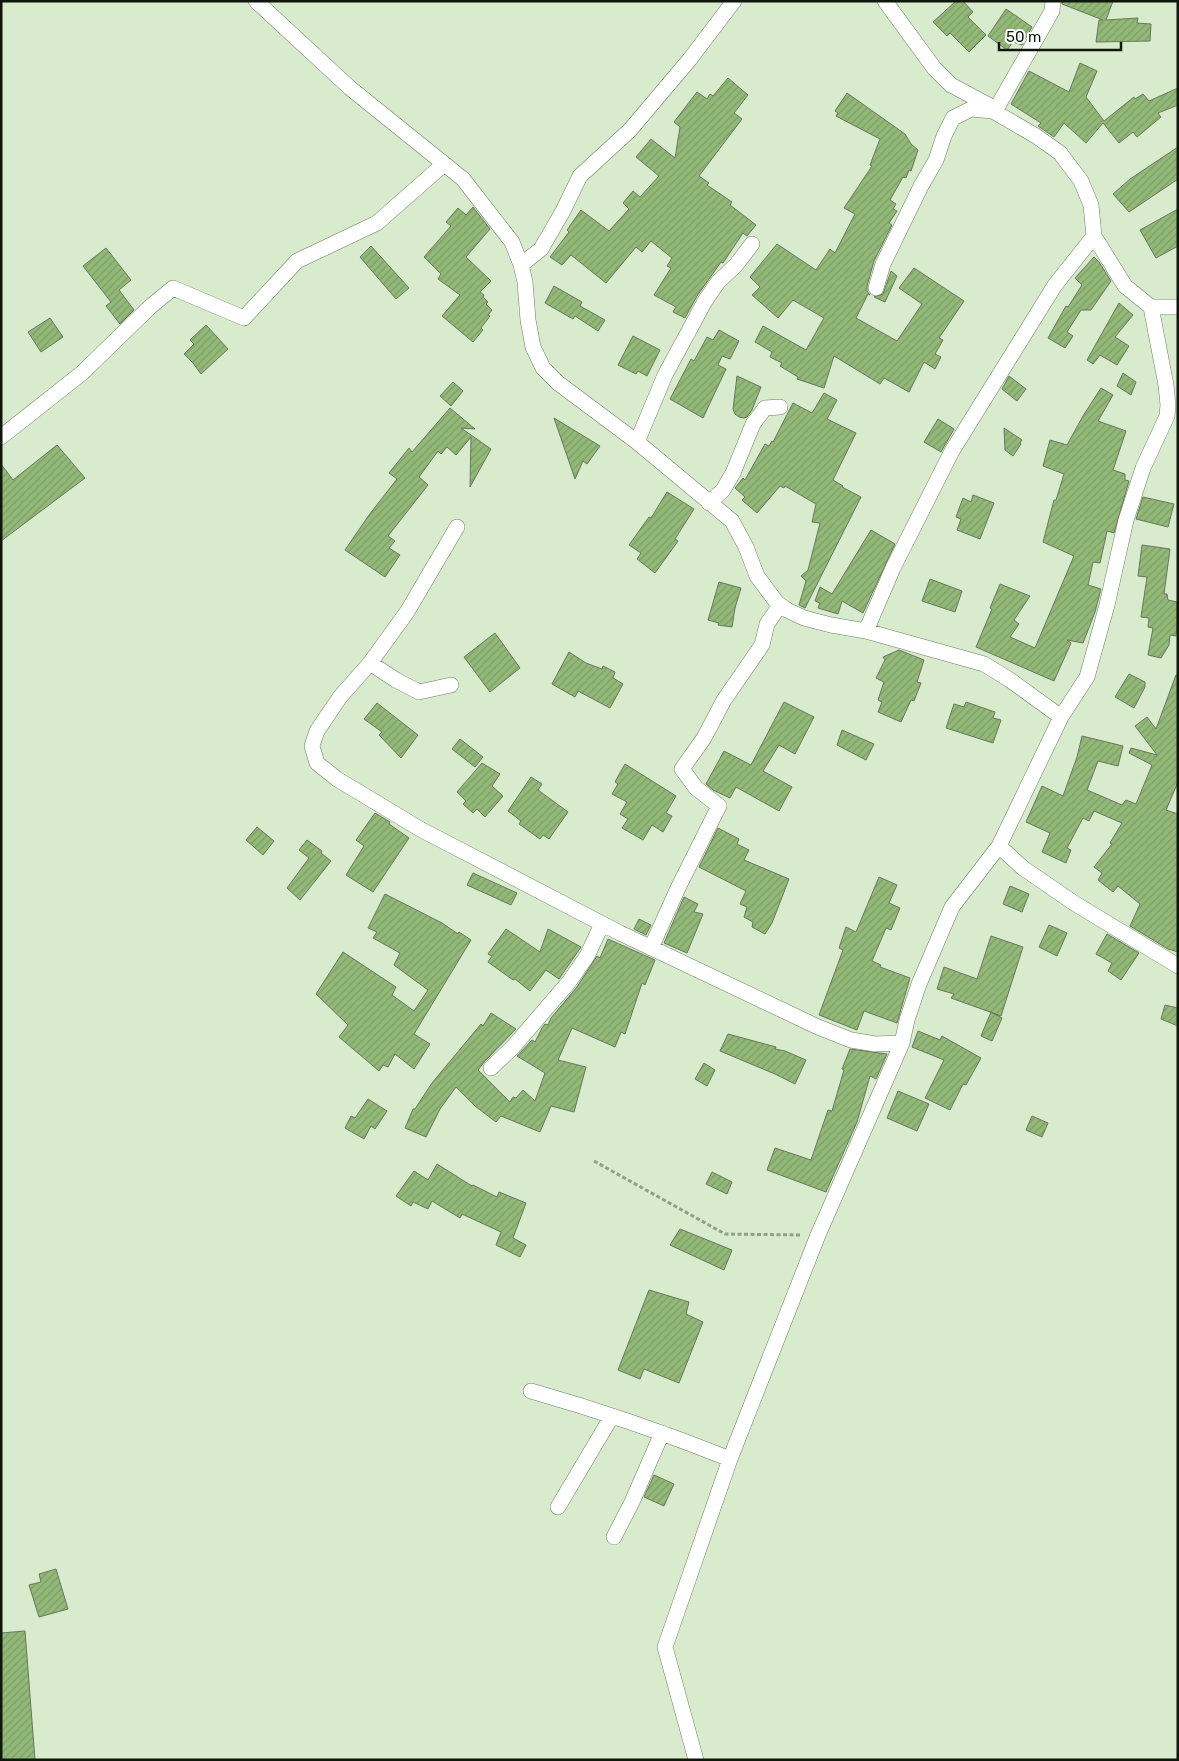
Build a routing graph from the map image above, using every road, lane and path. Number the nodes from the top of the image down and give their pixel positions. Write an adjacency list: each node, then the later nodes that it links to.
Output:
1 (256, 1): 6 (street)
2 (734, 1): 9 (street)
3 (885, 1): 5 (street)
4 (1053, 1): 5 (street)
5 (995, 110): 7 (street); 10 (street)
6 (444, 164): 9 (street); 14 (street)
7 (1094, 236): 11 (street); 19 (street)
8 (752, 244): 15 (street)
9 (521, 264): 15 (street)
10 (876, 288)
11 (1151, 307): 12 (street); 22 (street)
12 (1178, 307)
13 (780, 407): 16 (street)
14 (1, 437)
15 (637, 442): 16 (street)
16 (709, 503): 18 (street)
17 (457, 527): 20 (street)
18 (780, 605): 19 (street); 25 (street)
19 (866, 631): 22 (street)
20 (370, 663): 21 (street); 24 (street)
21 (451, 685)
22 (1061, 717): 23 (street)
23 (999, 846): 26 (street); 27 (street)
24 (602, 924): 25 (street); 28 (street)
25 (651, 948): 27 (street)
26 (1178, 966)
27 (902, 1043): 30 (street)
28 (492, 1068)
29 (594, 1162): 30 (path)
30 (818, 1235): 34 (street)
31 (530, 1392): 32 (street)
32 (612, 1416): 33 (street); 35 (street)
33 (662, 1433): 34 (street); 36 (street)
34 (730, 1459): 37 (street)
35 (558, 1507)
36 (614, 1537)
37 (696, 1760)

